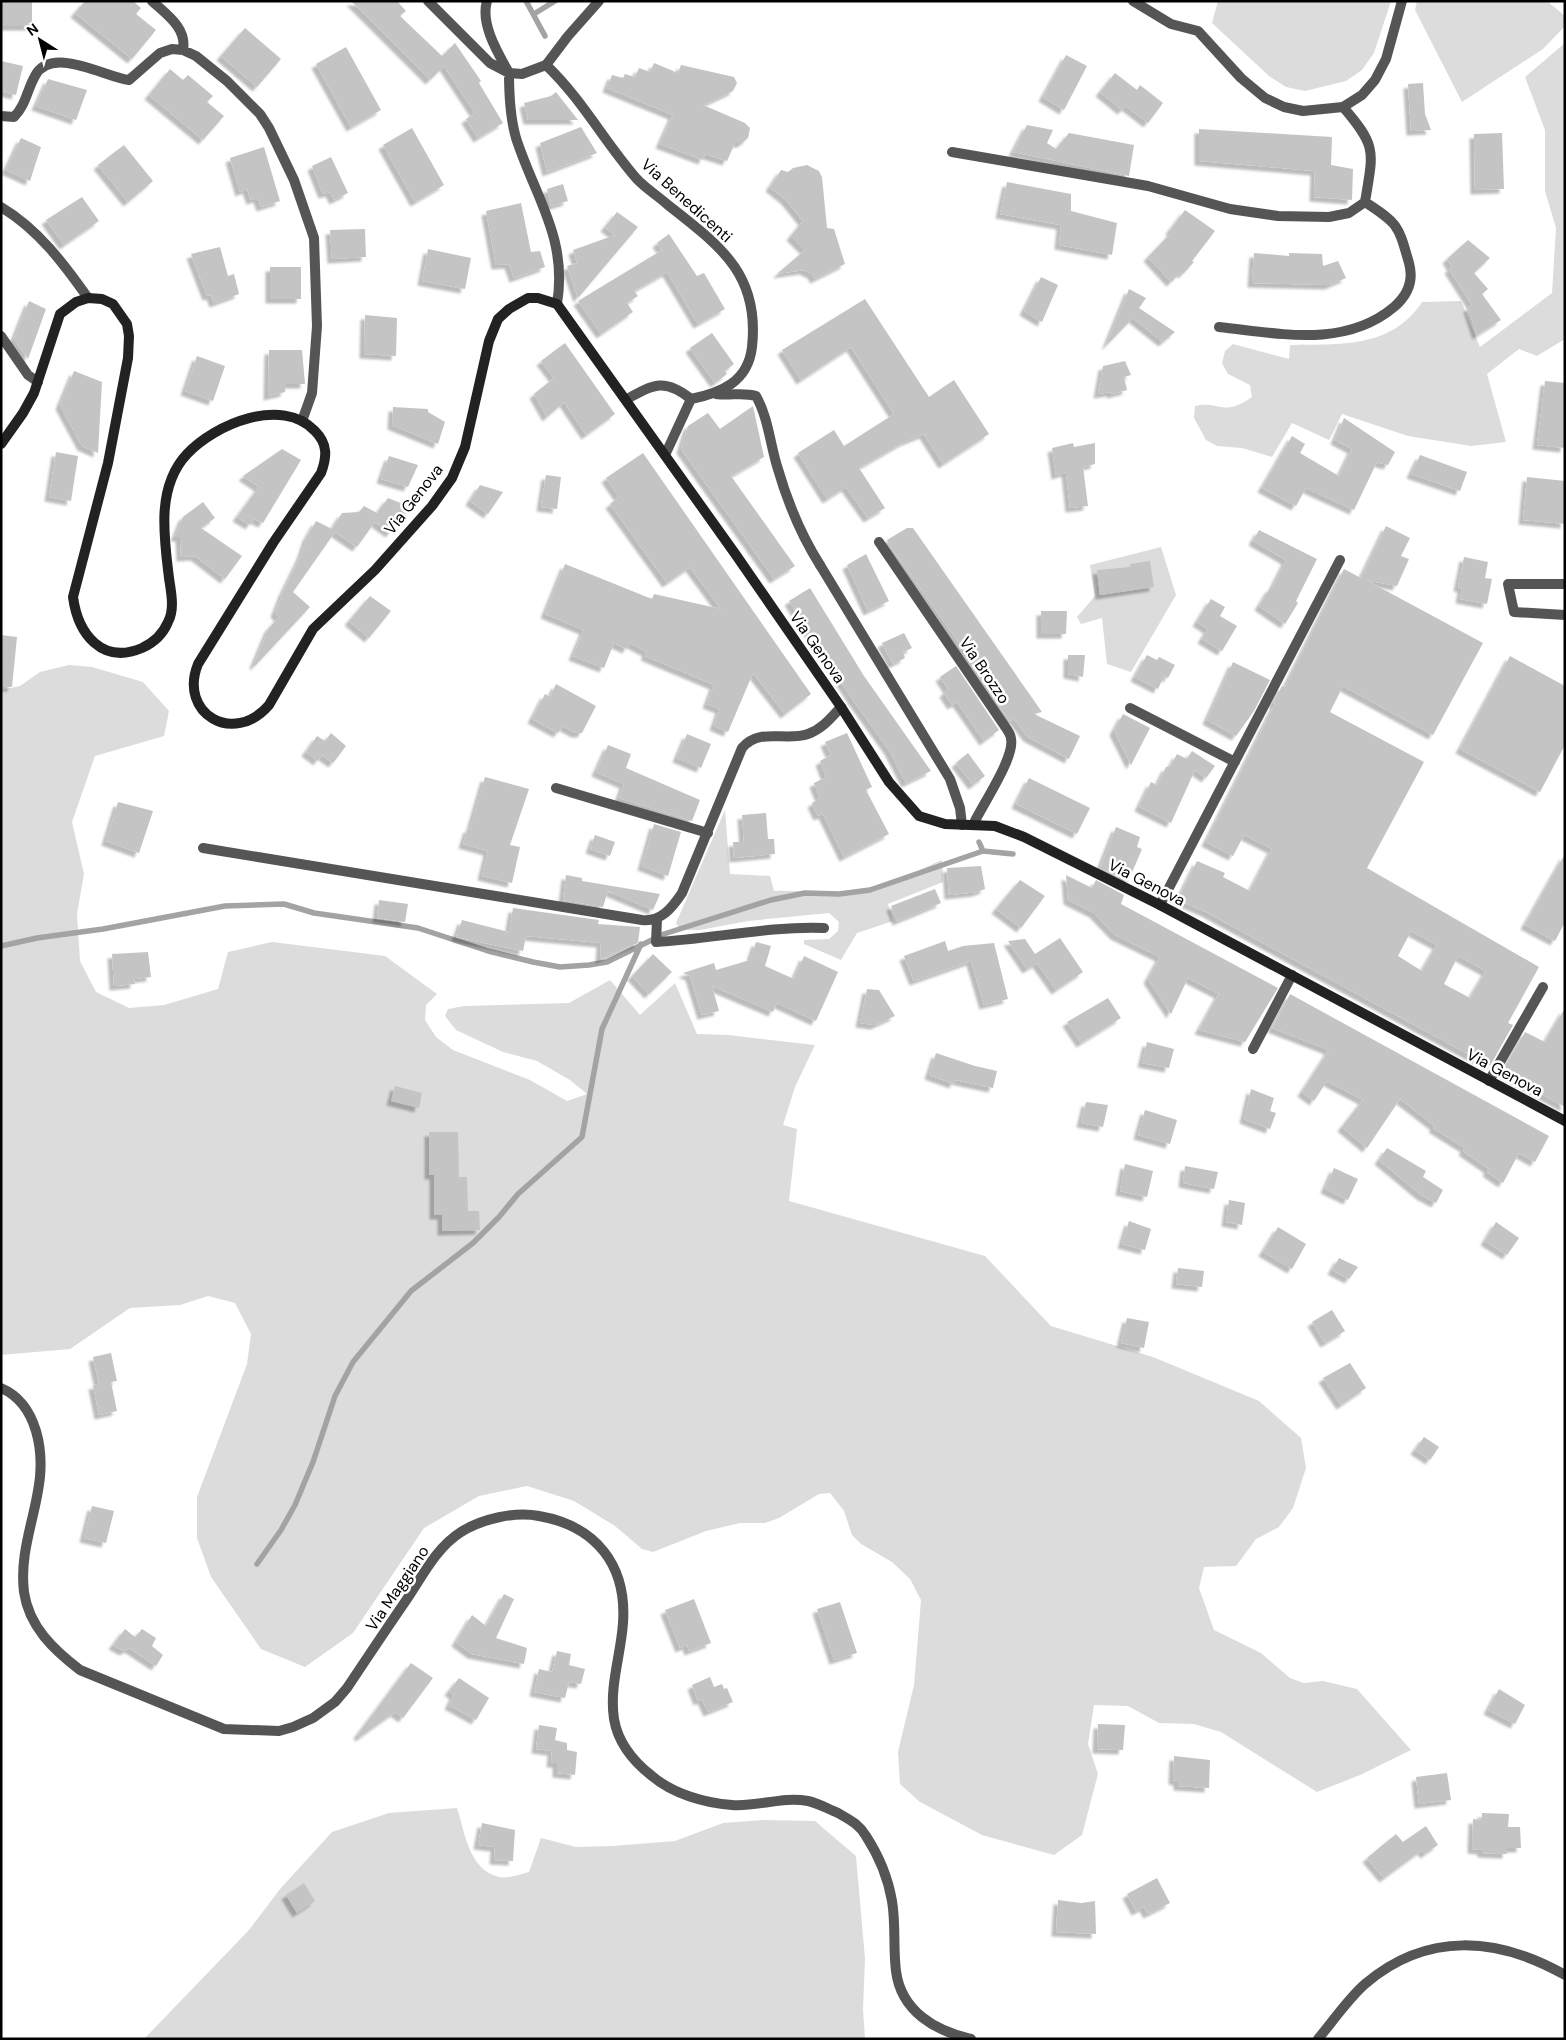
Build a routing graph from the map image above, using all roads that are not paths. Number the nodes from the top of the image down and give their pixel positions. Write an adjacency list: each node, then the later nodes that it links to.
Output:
1 (152, 1): 7 (street)
2 (428, 1): 9 (street)
3 (487, 1): 9 (street)
4 (599, 1): 8 (street)
5 (1133, 1): 10 (street)
6 (1402, 1): 10 (street)
7 (183, 50): 11 (street); 23 (street)
8 (546, 65): 9 (street); 20 (street, Via Benedicenti)
9 (509, 73): 16 (street)
10 (1343, 107): 13 (street)
11 (1, 116)
12 (952, 152): 13 (street)
13 (1365, 202): 17 (street)
14 (1, 207): 15 (street)
15 (88, 298): 19 (main road); 23 (main road, Via Genova)
16 (557, 304): 21 (main road, Via Genova); 23 (main road, Via Genova)
17 (1219, 327)
18 (1, 336): 19 (street)
19 (38, 382): 24 (main road)
20 (716, 394): 22 (street, Via Benedicenti); 35 (street)
21 (627, 399): 22 (street); 25 (main road, Via Genova)
22 (691, 399): 25 (street)
23 (302, 421)
24 (1, 444)
25 (666, 453): 30 (main road, Via Genova)
26 (879, 542): 34 (street, Via Brozzo)
27 (1340, 560): 32 (street)
28 (1565, 584): 29 (street)
29 (1565, 615)
30 (841, 707): 35 (main road, Via Genova); 36 (street)
31 (1130, 708): 32 (street)
32 (1235, 762): 38 (street)
33 (556, 788): 36 (street)
34 (974, 823): 35 (main road, Via Genova); 38 (main road, Via Genova)
35 (962, 825)
36 (708, 833): 39 (street)
37 (203, 848): 39 (street)
38 (1160, 905): 41 (main road, Via Genova)
39 (658, 919): 40 (street)
40 (824, 928)
41 (1292, 975): 43 (street); 44 (main road, Via Genova)
42 (1543, 987): 44 (street)
43 (1253, 1049)
44 (1489, 1081): 45 (main road, Via Genova)
45 (1565, 1121)
46 (1, 1388): 48 (street, Via Maggiano)
47 (1565, 1975): 49 (street)
48 (970, 2039)
49 (1318, 2039)

